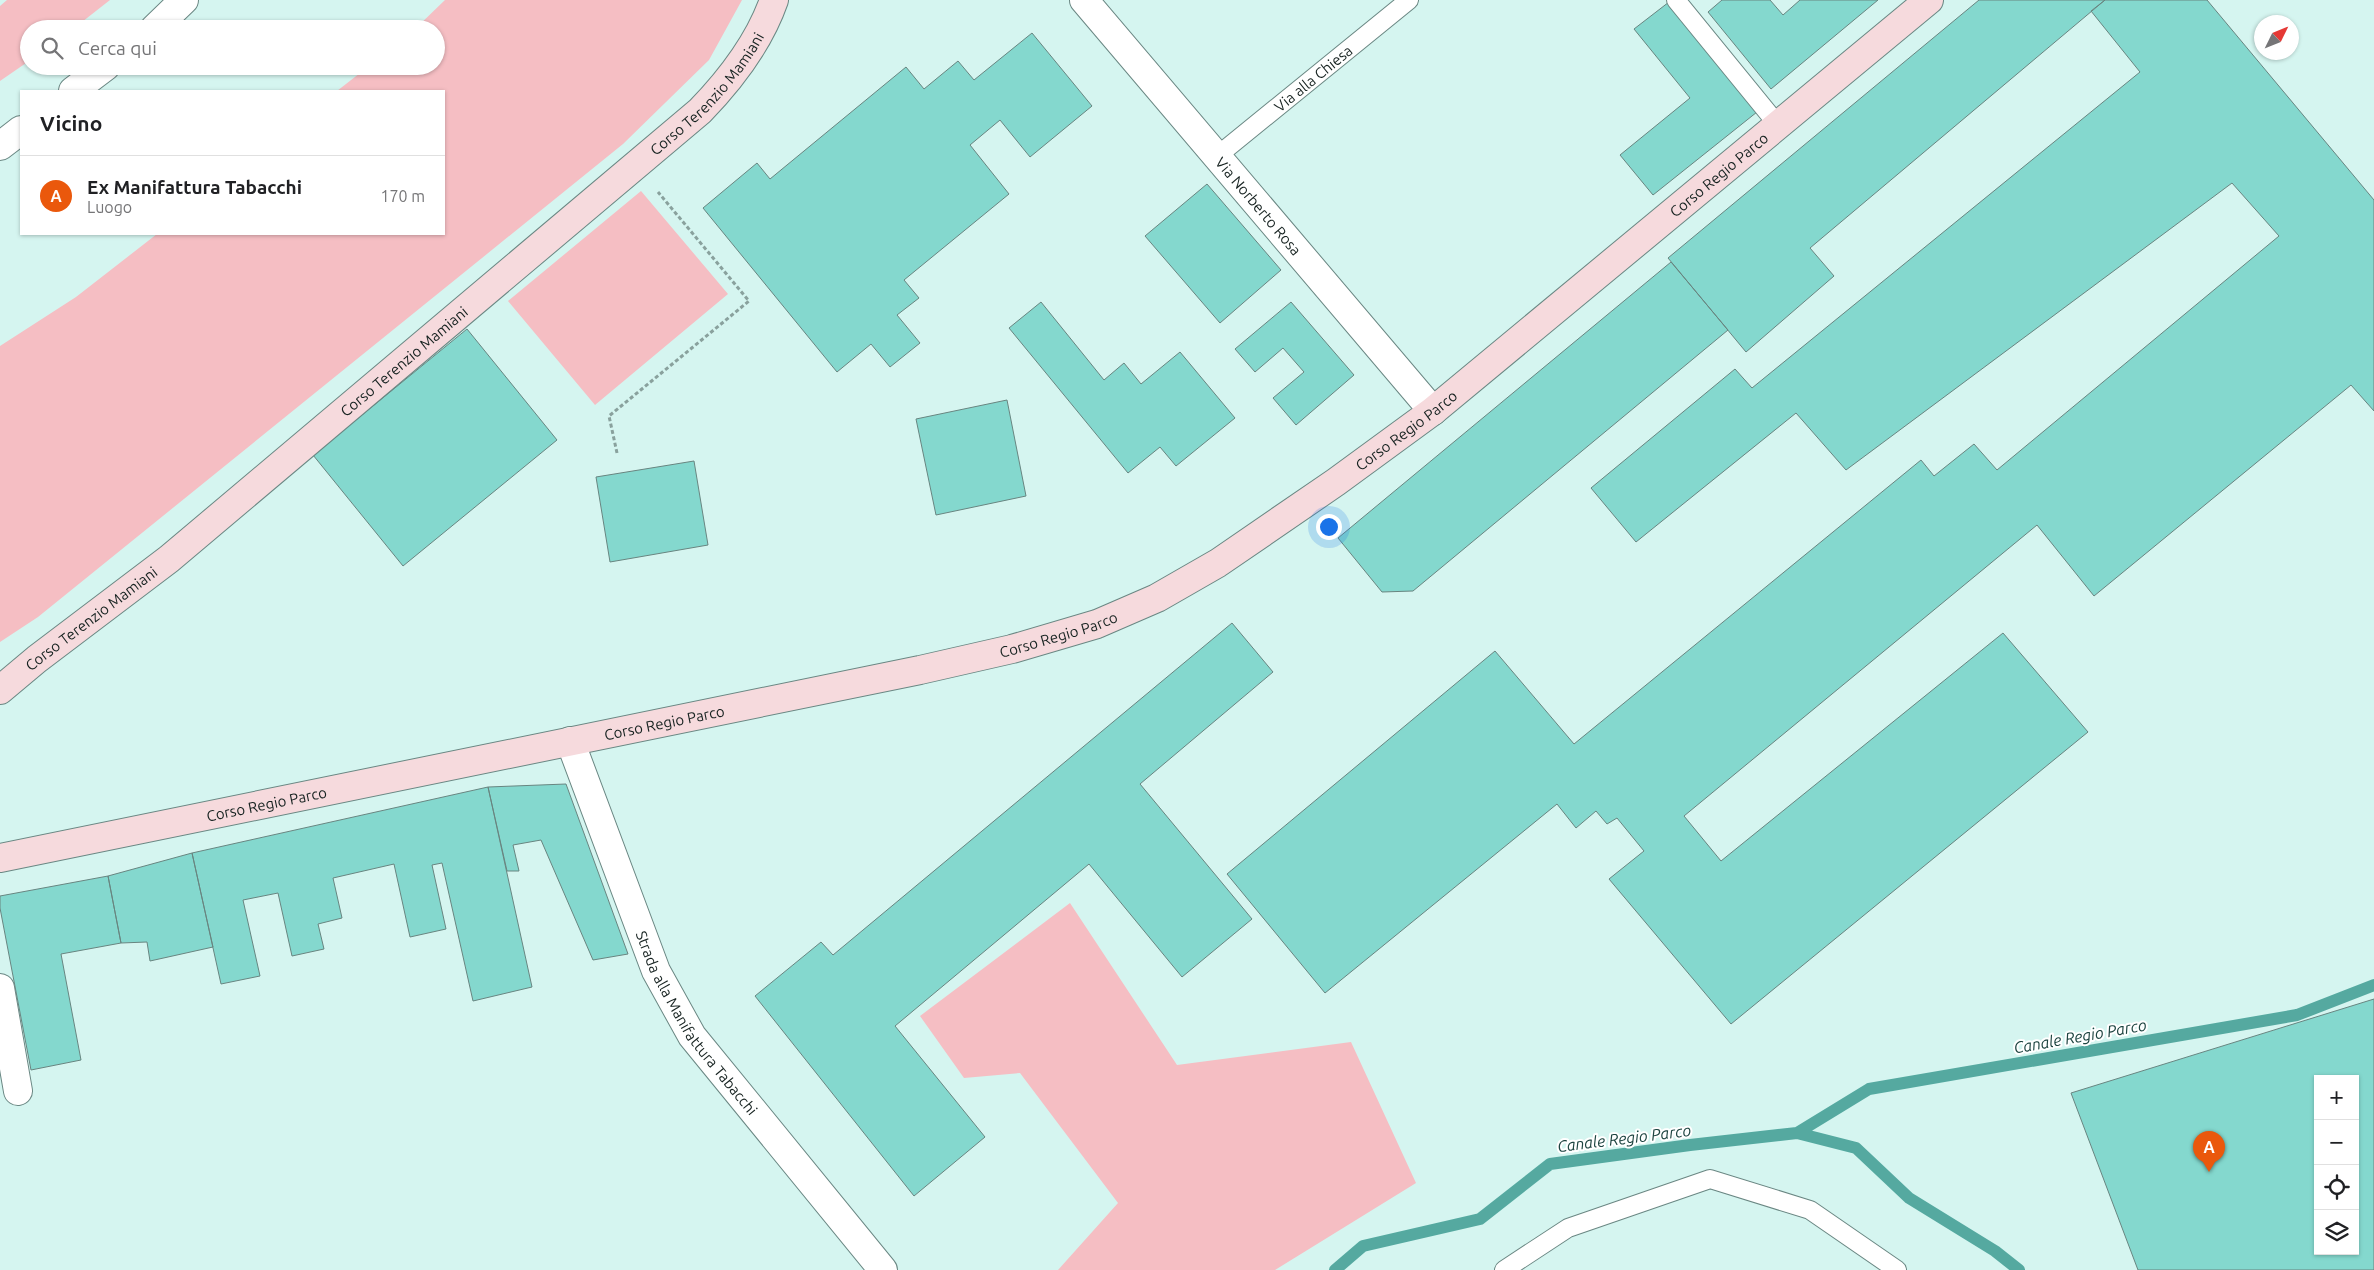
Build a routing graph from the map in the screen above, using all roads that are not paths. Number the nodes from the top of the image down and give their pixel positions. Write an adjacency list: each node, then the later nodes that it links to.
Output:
1 (184, 0): 7 (street)
2 (774, 0): 15 (street, Corso Terenzio Mamiani)
3 (1084, 0): 13 (street, Via Norberto Rosa)
4 (1408, 0): 13 (lane, Via alla Chiesa)
5 (1676, 0): 10 (lane)
6 (1929, 0): 10 (street, Corso Regio Parco)
7 (163, 20)
8 (94, 75): 9 (street)
9 (74, 90)
10 (1778, 125): 14 (street, Corso Regio Parco)
11 (20, 131): 12 (street)
12 (0, 146)
13 (1216, 157): 14 (street, Via Norberto Rosa)
14 (1433, 411): 16 (street, Corso Regio Parco)
15 (0, 690)
16 (570, 741): 17 (street, Corso Regio Parco); 20 (street, Strada alla Manifattura Tabacchi)
17 (0, 858)
18 (0, 988): 19 (street)
19 (18, 1090)
20 (883, 1270)
21 (1504, 1270): 22 (lane)
22 (1897, 1270)

